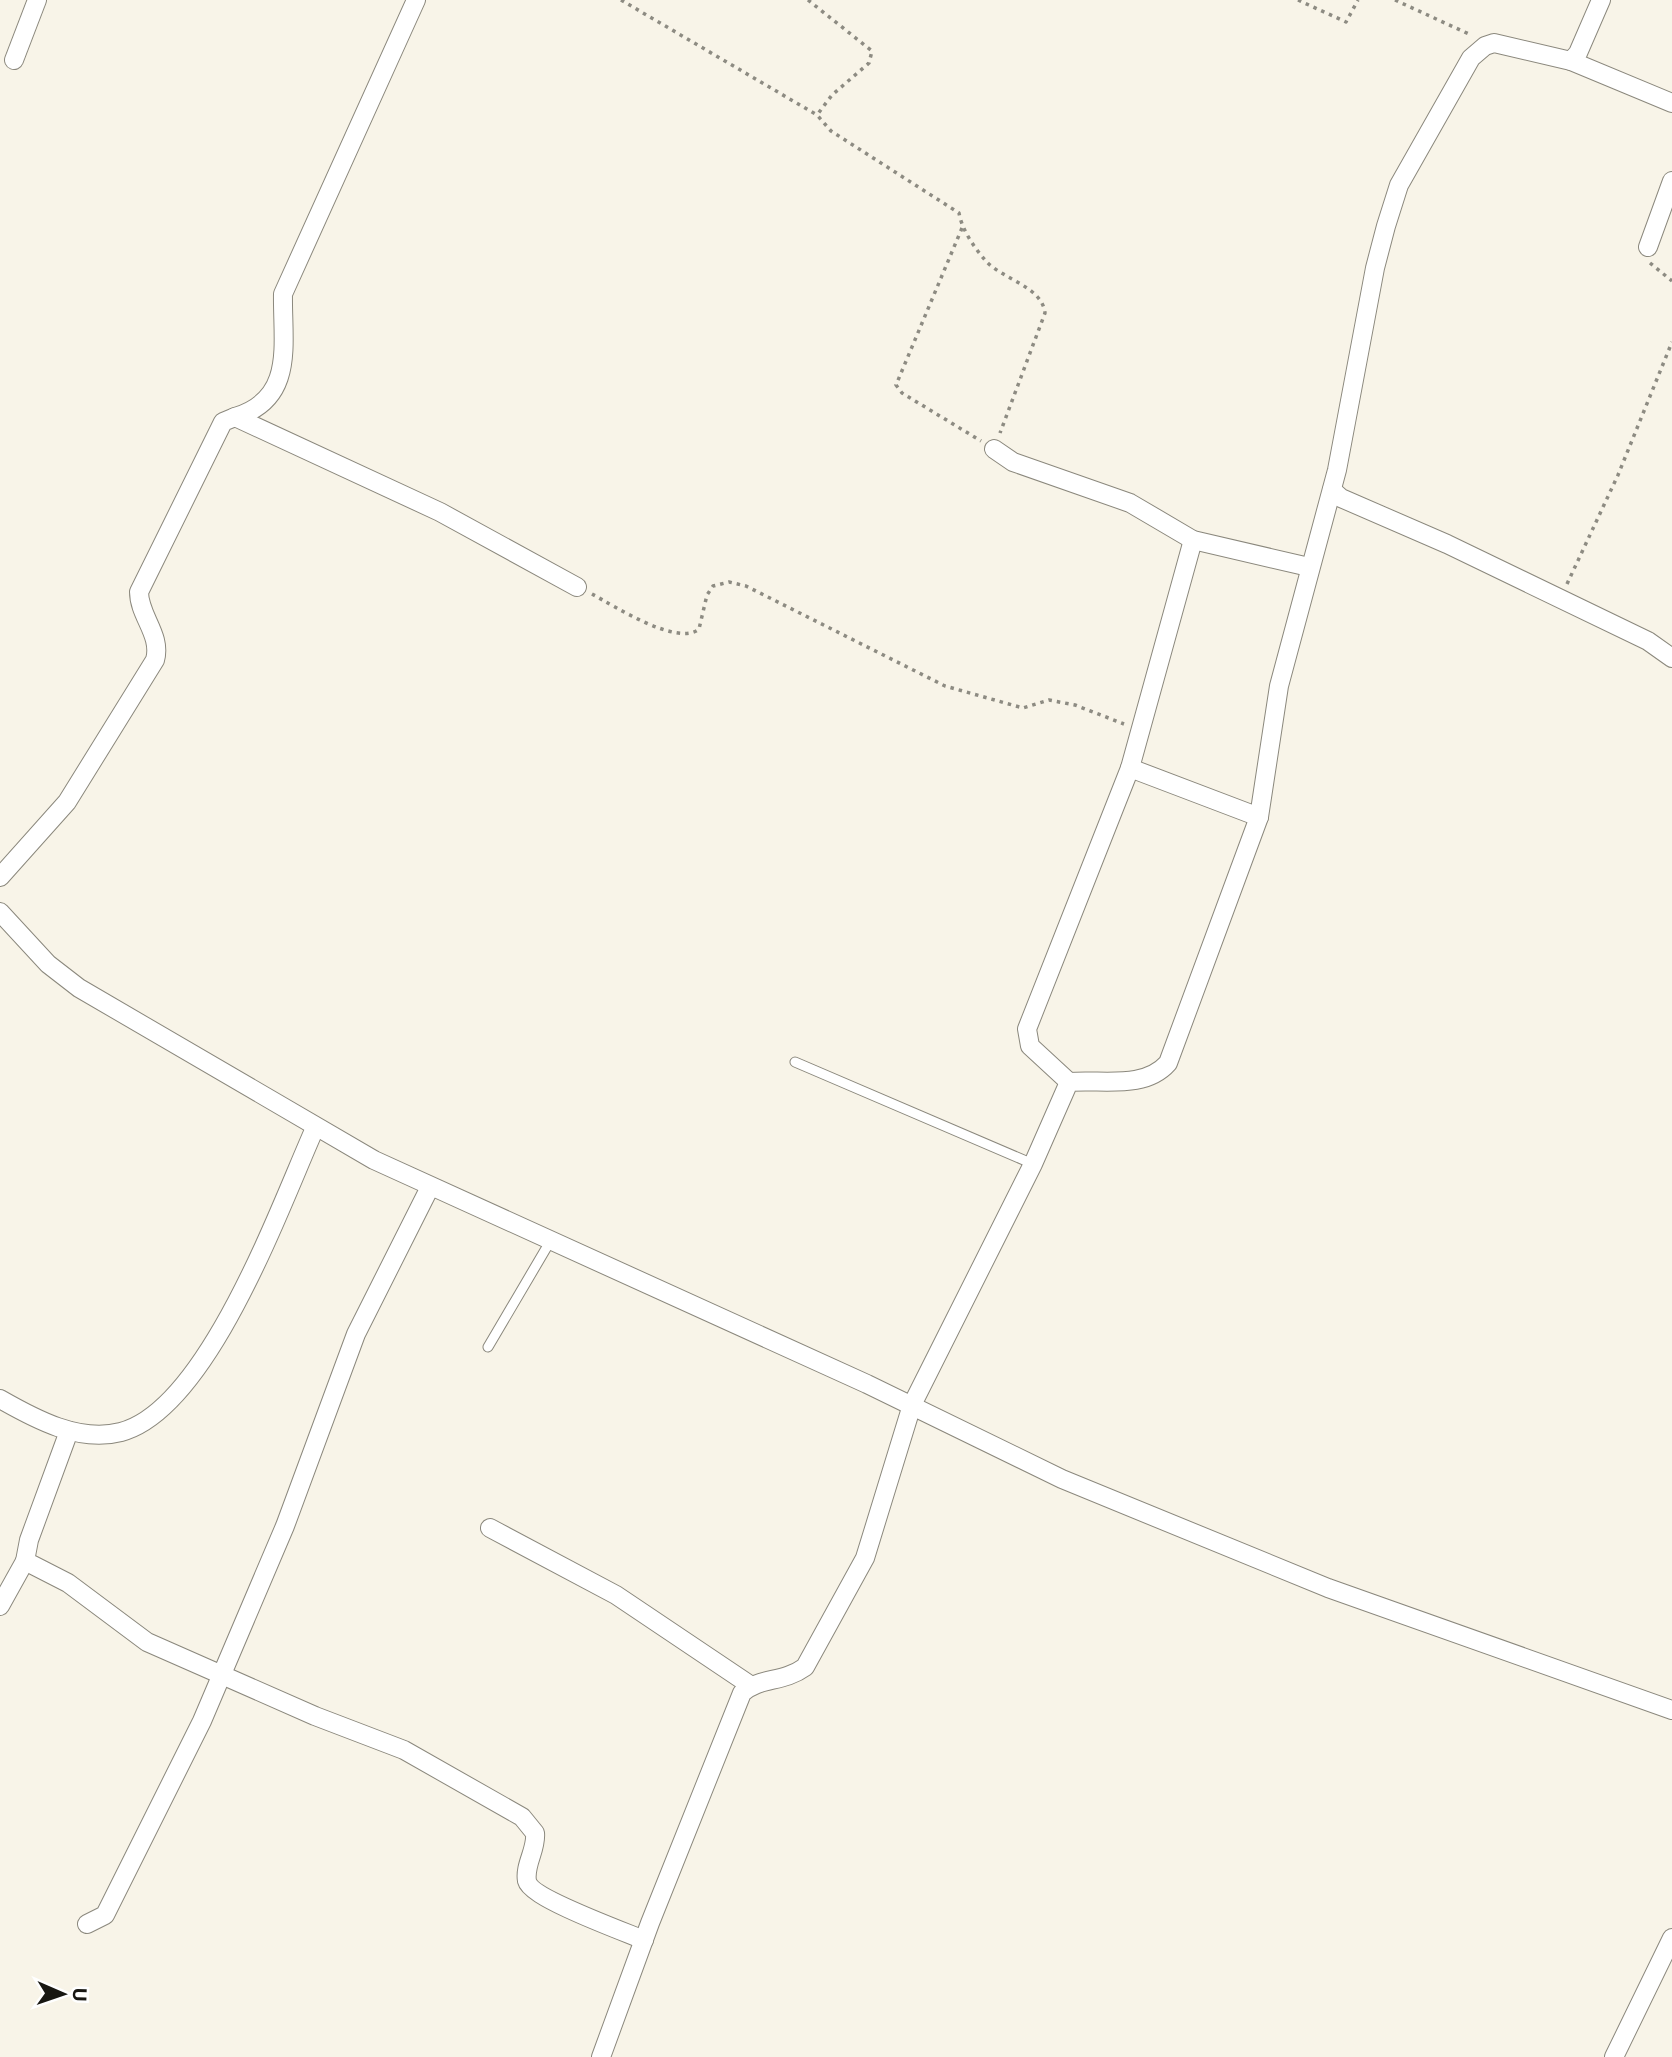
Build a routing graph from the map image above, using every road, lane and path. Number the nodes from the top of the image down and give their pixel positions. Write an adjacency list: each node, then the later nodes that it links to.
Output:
1 (37, 0): 10 (street)
2 (416, 0): 19 (street)
3 (621, 0): 13 (path)
4 (808, 0): 13 (path)
5 (1298, 0): 6 (path)
6 (1358, 0)
7 (1395, 0): 9 (path)
8 (1601, 0): 11 (street)
9 (1489, 43): 11 (street); 21 (street)
10 (14, 60)
11 (1571, 61): 12 (street)
12 (1672, 103)
13 (817, 115): 15 (path)
14 (1672, 181): 16 (street)
15 (962, 228): 20 (path); 20 (path)
16 (1648, 247): 17 (path)
17 (1672, 281)
18 (1672, 342): 25 (path)
19 (235, 416): 24 (street); 30 (street)
20 (994, 449): 22 (street)
21 (1332, 489): 23 (street); 25 (street)
22 (1193, 540): 23 (street); 27 (street)
23 (1308, 567): 29 (street)
24 (577, 587): 27 (path)
25 (1560, 601): 26 (street)
26 (1672, 658)
27 (1141, 736): 28 (street)
28 (1130, 768): 29 (street); 33 (street)
29 (1259, 817): 33 (street)
30 (0, 877)
31 (0, 912): 34 (street)
32 (795, 1062): 35 (lane)
33 (1069, 1082): 35 (street)
34 (315, 1128): 36 (street); 41 (street)
35 (1033, 1164): 40 (street)
36 (430, 1187): 37 (street); 45 (street)
37 (551, 1240): 38 (lane); 40 (street)
38 (488, 1348)
39 (0, 1399): 41 (street)
40 (912, 1405): 46 (street); 47 (street)
41 (69, 1431): 43 (street)
42 (491, 1528): 46 (street)
43 (25, 1561): 44 (street); 45 (street)
44 (0, 1606)
45 (222, 1675): 48 (street); 50 (street)
46 (750, 1685): 50 (street)
47 (1672, 1710)
48 (87, 1924)
49 (1672, 1938): 52 (street)
50 (644, 1940): 51 (street)
51 (601, 2057)
52 (1614, 2057)

